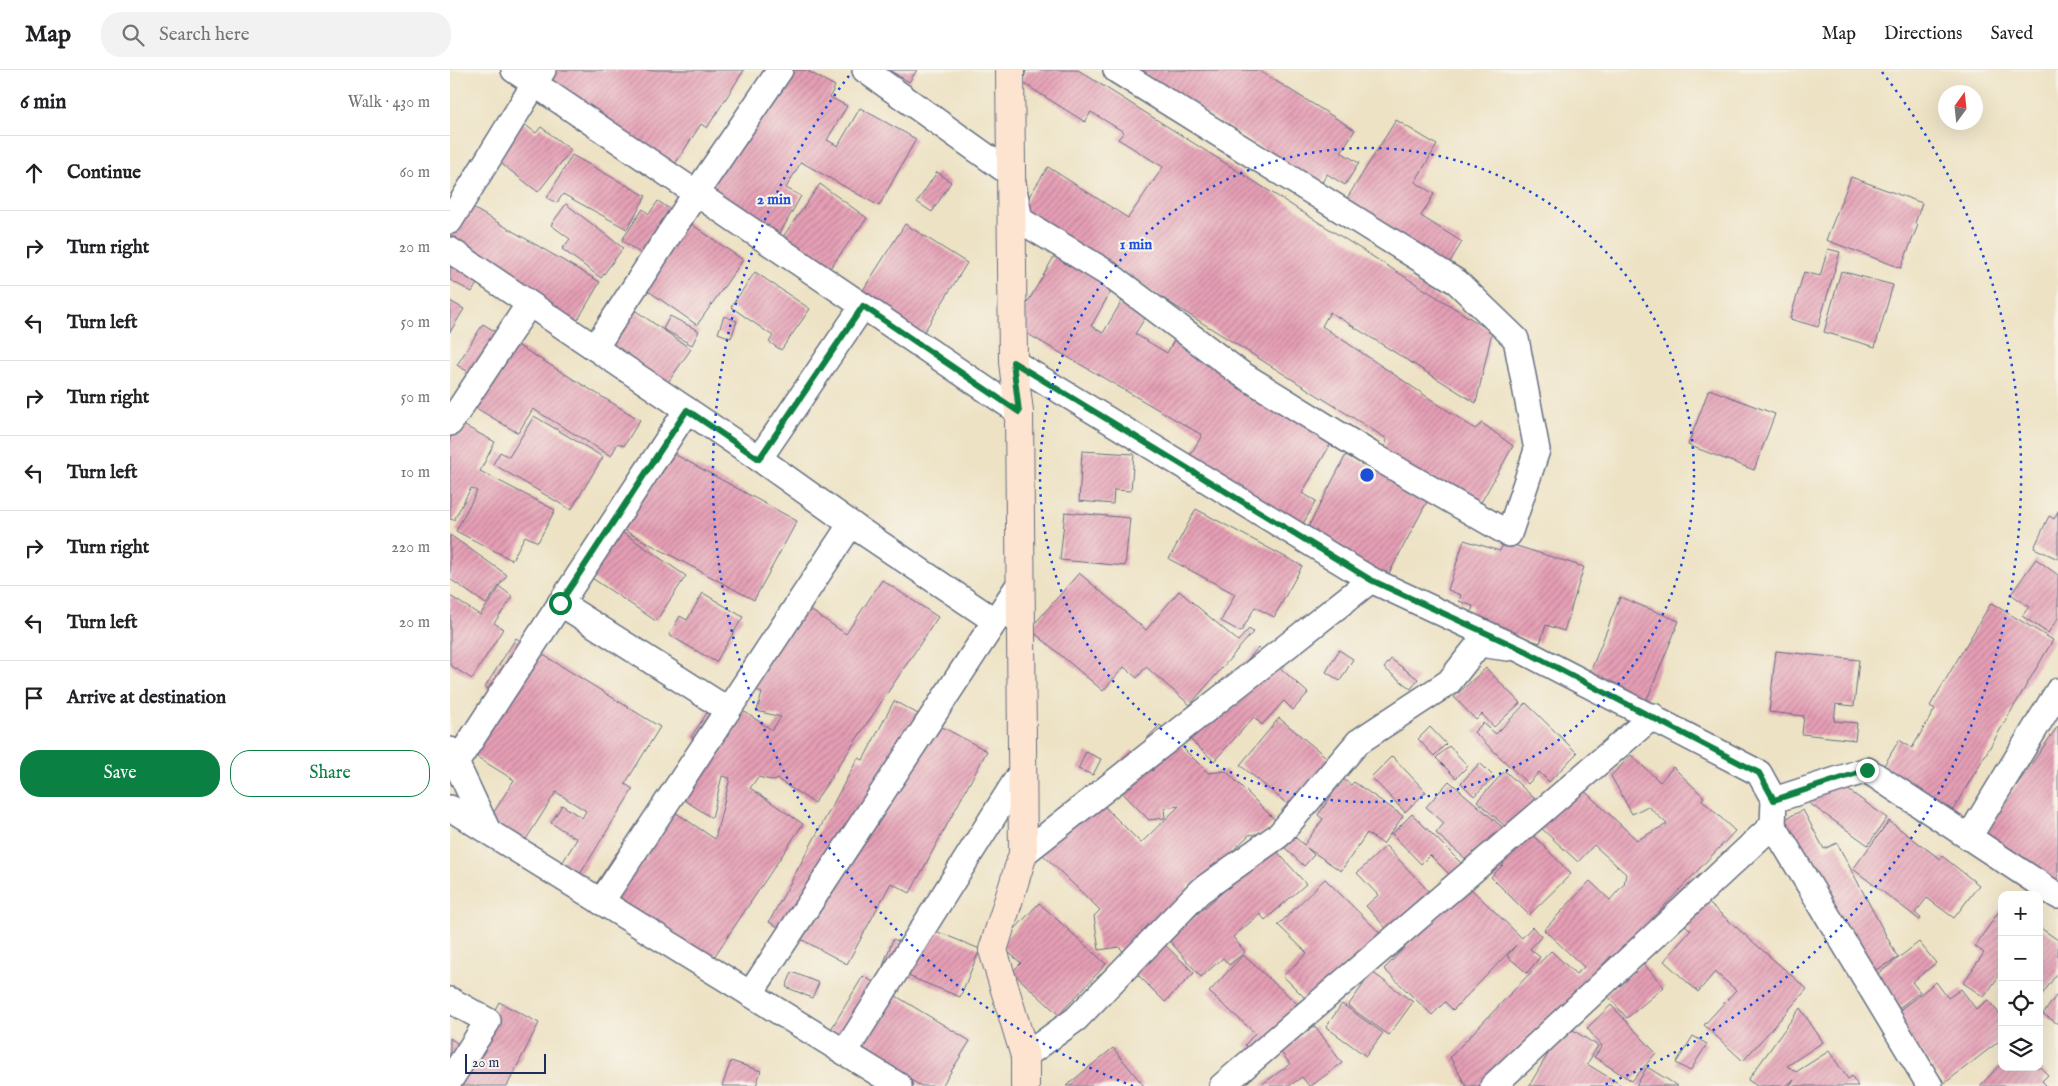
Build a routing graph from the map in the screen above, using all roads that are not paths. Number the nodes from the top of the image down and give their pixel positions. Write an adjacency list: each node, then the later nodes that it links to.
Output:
1 (780, 70): 7 (street)
2 (865, 70): 6 (street)
3 (1010, 70): 6 (main road)
4 (1116, 70): 6 (street)
5 (530, 74): 7 (street); 8 (street)
6 (1011, 174): 13 (main road)
7 (696, 193): 11 (street); 12 (street)
8 (450, 221)
9 (450, 250): 10 (street)
10 (529, 304): 12 (street); 16 (street)
11 (863, 306): 15 (street); 17 (street)
12 (595, 348): 14 (street)
13 (1013, 362): 15 (main road); 19 (street)
14 (687, 410): 17 (street); 21 (street)
15 (1019, 412): 20 (main road)
16 (450, 423)
17 (759, 459): 18 (street)
18 (851, 524): 22 (street); 25 (street)
19 (1371, 580): 23 (street); 34 (street)
20 (1020, 583): 22 (street); 28 (main road)
21 (560, 603): 25 (street); 27 (street)
22 (995, 621): 37 (street)
23 (1523, 650): 26 (street); 40 (street)
24 (2058, 691): 33 (street)
25 (728, 710): 36 (street)
26 (1653, 716): 29 (street); 44 (street)
27 (453, 757): 32 (street)
28 (1022, 771): 34 (main road); 39 (street)
29 (1774, 800): 31 (street); 33 (street)
30 (450, 808): 32 (street)
31 (1773, 825): 45 (street); 46 (street)
32 (488, 831): 36 (street)
33 (1969, 837): 35 (street)
34 (1023, 854): 40 (main road)
35 (2058, 896)
36 (602, 902): 37 (street)
37 (750, 994): 39 (street)
38 (450, 1000): 41 (street)
39 (845, 1052): 42 (street)
40 (1025, 1056): 43 (main road)
41 (450, 1080)
42 (899, 1086)
43 (1024, 1086)
44 (1222, 1086)
45 (1493, 1086)
46 (1930, 1086)

